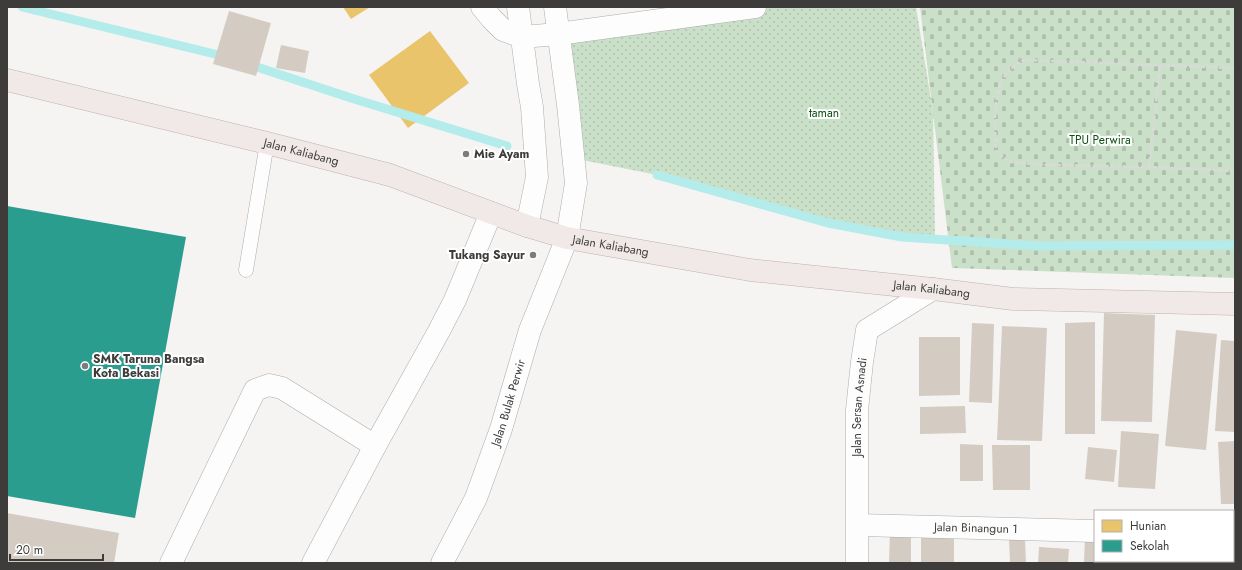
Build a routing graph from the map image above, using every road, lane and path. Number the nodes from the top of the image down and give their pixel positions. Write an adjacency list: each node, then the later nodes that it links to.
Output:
1 (482, 7): 6 (street)
2 (518, 7): 6 (street)
3 (555, 7): 5 (street, Jalan Bulak Perwir)
4 (755, 7): 5 (street)
5 (558, 34): 6 (street); 15 (street, Jalan Bulak Perwir)
6 (522, 38): 14 (street)
7 (1160, 66): 8 (path); 11 (path); 11 (path)
8 (1235, 68)
9 (7, 80): 10 (main road, Jalan Kaliabang)
10 (267, 143): 13 (main road, Jalan Kaliabang); 16 (lane)
11 (1149, 167): 12 (path)
12 (1235, 171)
13 (492, 213): 14 (main road, Jalan Kaliabang); 19 (street)
14 (527, 226): 15 (main road, Jalan Kaliabang)
15 (568, 238): 17 (main road, Jalan Kaliabang); 24 (street, Jalan Bulak Perwir)
16 (246, 270)
17 (933, 289): 18 (main road, Jalan Kaliabang); 20 (street, Jalan Sersan Asnadi)
18 (1235, 304)
19 (375, 446): 22 (street); 23 (street)
20 (858, 525): 21 (street, Jalan Binangun 1); 25 (street, Jalan Sersan Asnadi)
21 (1094, 531)
22 (171, 563)
23 (313, 563)
24 (442, 563)
25 (857, 563)

